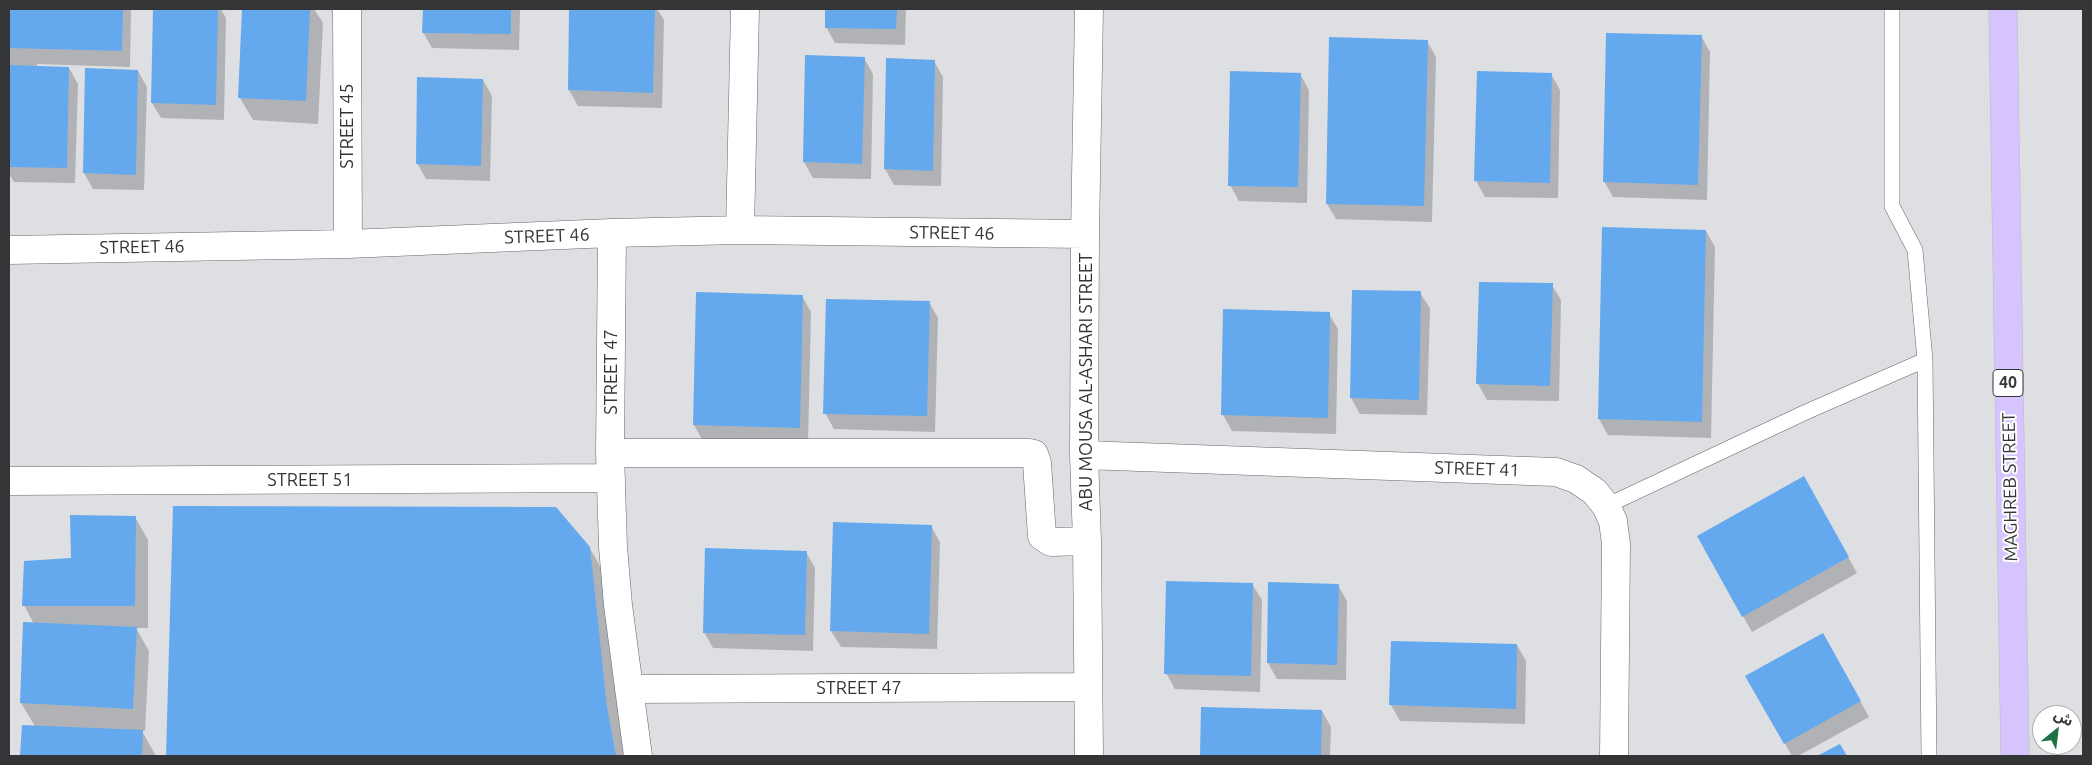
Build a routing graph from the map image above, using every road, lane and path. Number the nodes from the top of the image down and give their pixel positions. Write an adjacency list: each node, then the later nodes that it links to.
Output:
1 (347, 9): 11 (street, STREET 45)
2 (744, 9): 8 (street)
3 (1089, 9): 10 (street, ABU MOUSA AL-ASHARI STREET)
4 (1892, 9): 13 (lane)
5 (1991, 9): 7 (highway)
6 (2003, 9): 7 (highway, MAGHREB STREET / 40)
7 (2003, 96): 25 (highway, MAGHREB STREET / 40)
8 (740, 230): 9 (street, STREET 46); 10 (street, STREET 46)
9 (612, 233): 11 (street, STREET 46); 15 (street, STREET 47)
10 (1085, 234): 14 (street, ABU MOUSA AL-ASHARI STREET)
11 (348, 244): 12 (street, STREET 46)
12 (9, 250)
13 (1925, 360): 17 (lane); 24 (lane)
14 (1084, 455): 17 (street, STREET 41); 18 (street, ABU MOUSA AL-ASHARI STREET)
15 (610, 466): 16 (street, STREET 51); 18 (street, STREET 51); 20 (street, STREET 47)
16 (9, 481)
17 (1606, 506): 23 (street, STREET 41)
18 (1087, 541): 19 (street, ABU MOUSA AL-ASHARI STREET)
19 (1088, 687): 20 (street, STREET 47); 22 (street, ABU MOUSA AL-ASHARI STREET)
20 (629, 689): 21 (street, STREET 47)
21 (638, 756)
22 (1089, 756)
23 (1614, 756)
24 (1929, 756)
25 (2015, 756)

